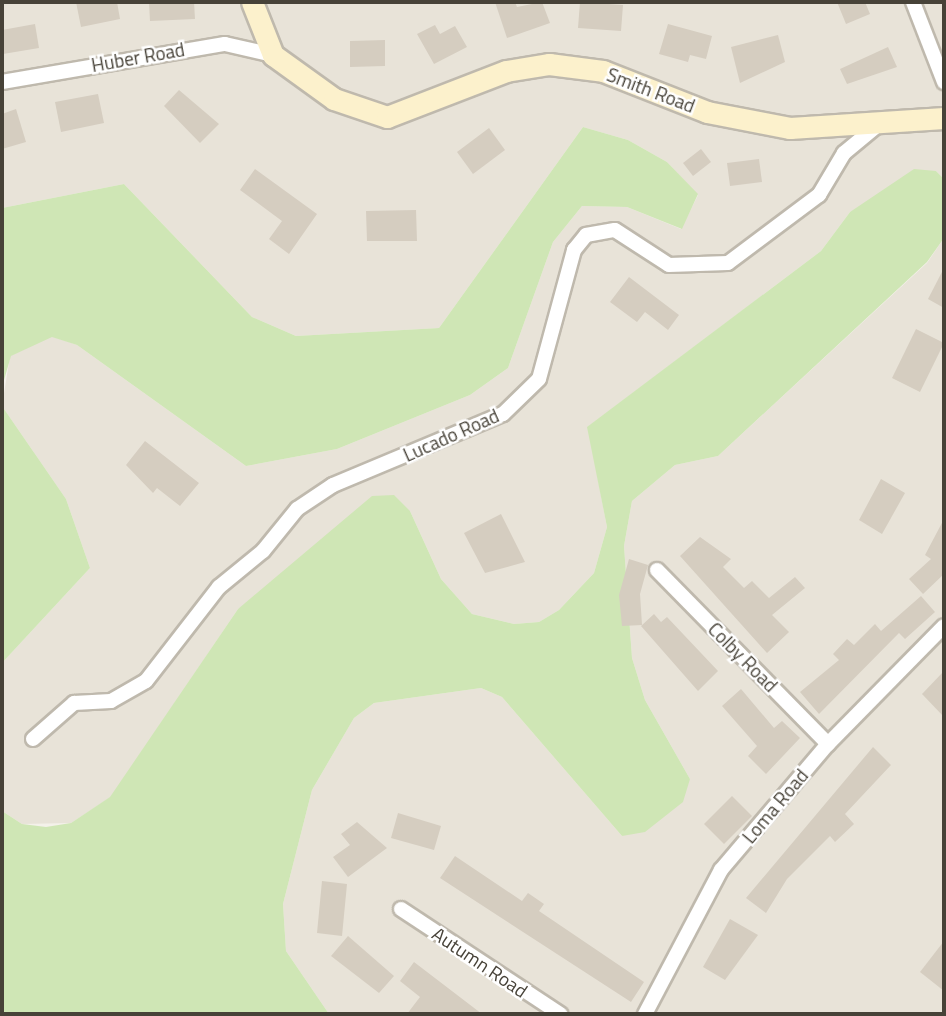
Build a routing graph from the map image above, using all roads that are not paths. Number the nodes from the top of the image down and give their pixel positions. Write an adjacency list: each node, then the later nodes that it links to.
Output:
1 (252, 2): 3 (street)
2 (913, 2): 5 (street)
3 (273, 55): 4 (street, Huber Road); 7 (street, Smith Road)
4 (2, 82)
5 (944, 82)
6 (944, 118): 7 (street, Smith Road)
7 (879, 124): 10 (street, Lucado Road)
8 (657, 570): 11 (street, Colby Road)
9 (944, 626): 11 (street, Loma Road)
10 (33, 739)
11 (828, 744): 14 (street, Loma Road)
12 (401, 909): 13 (street, Autumn Road)
13 (560, 1014)
14 (645, 1014)

